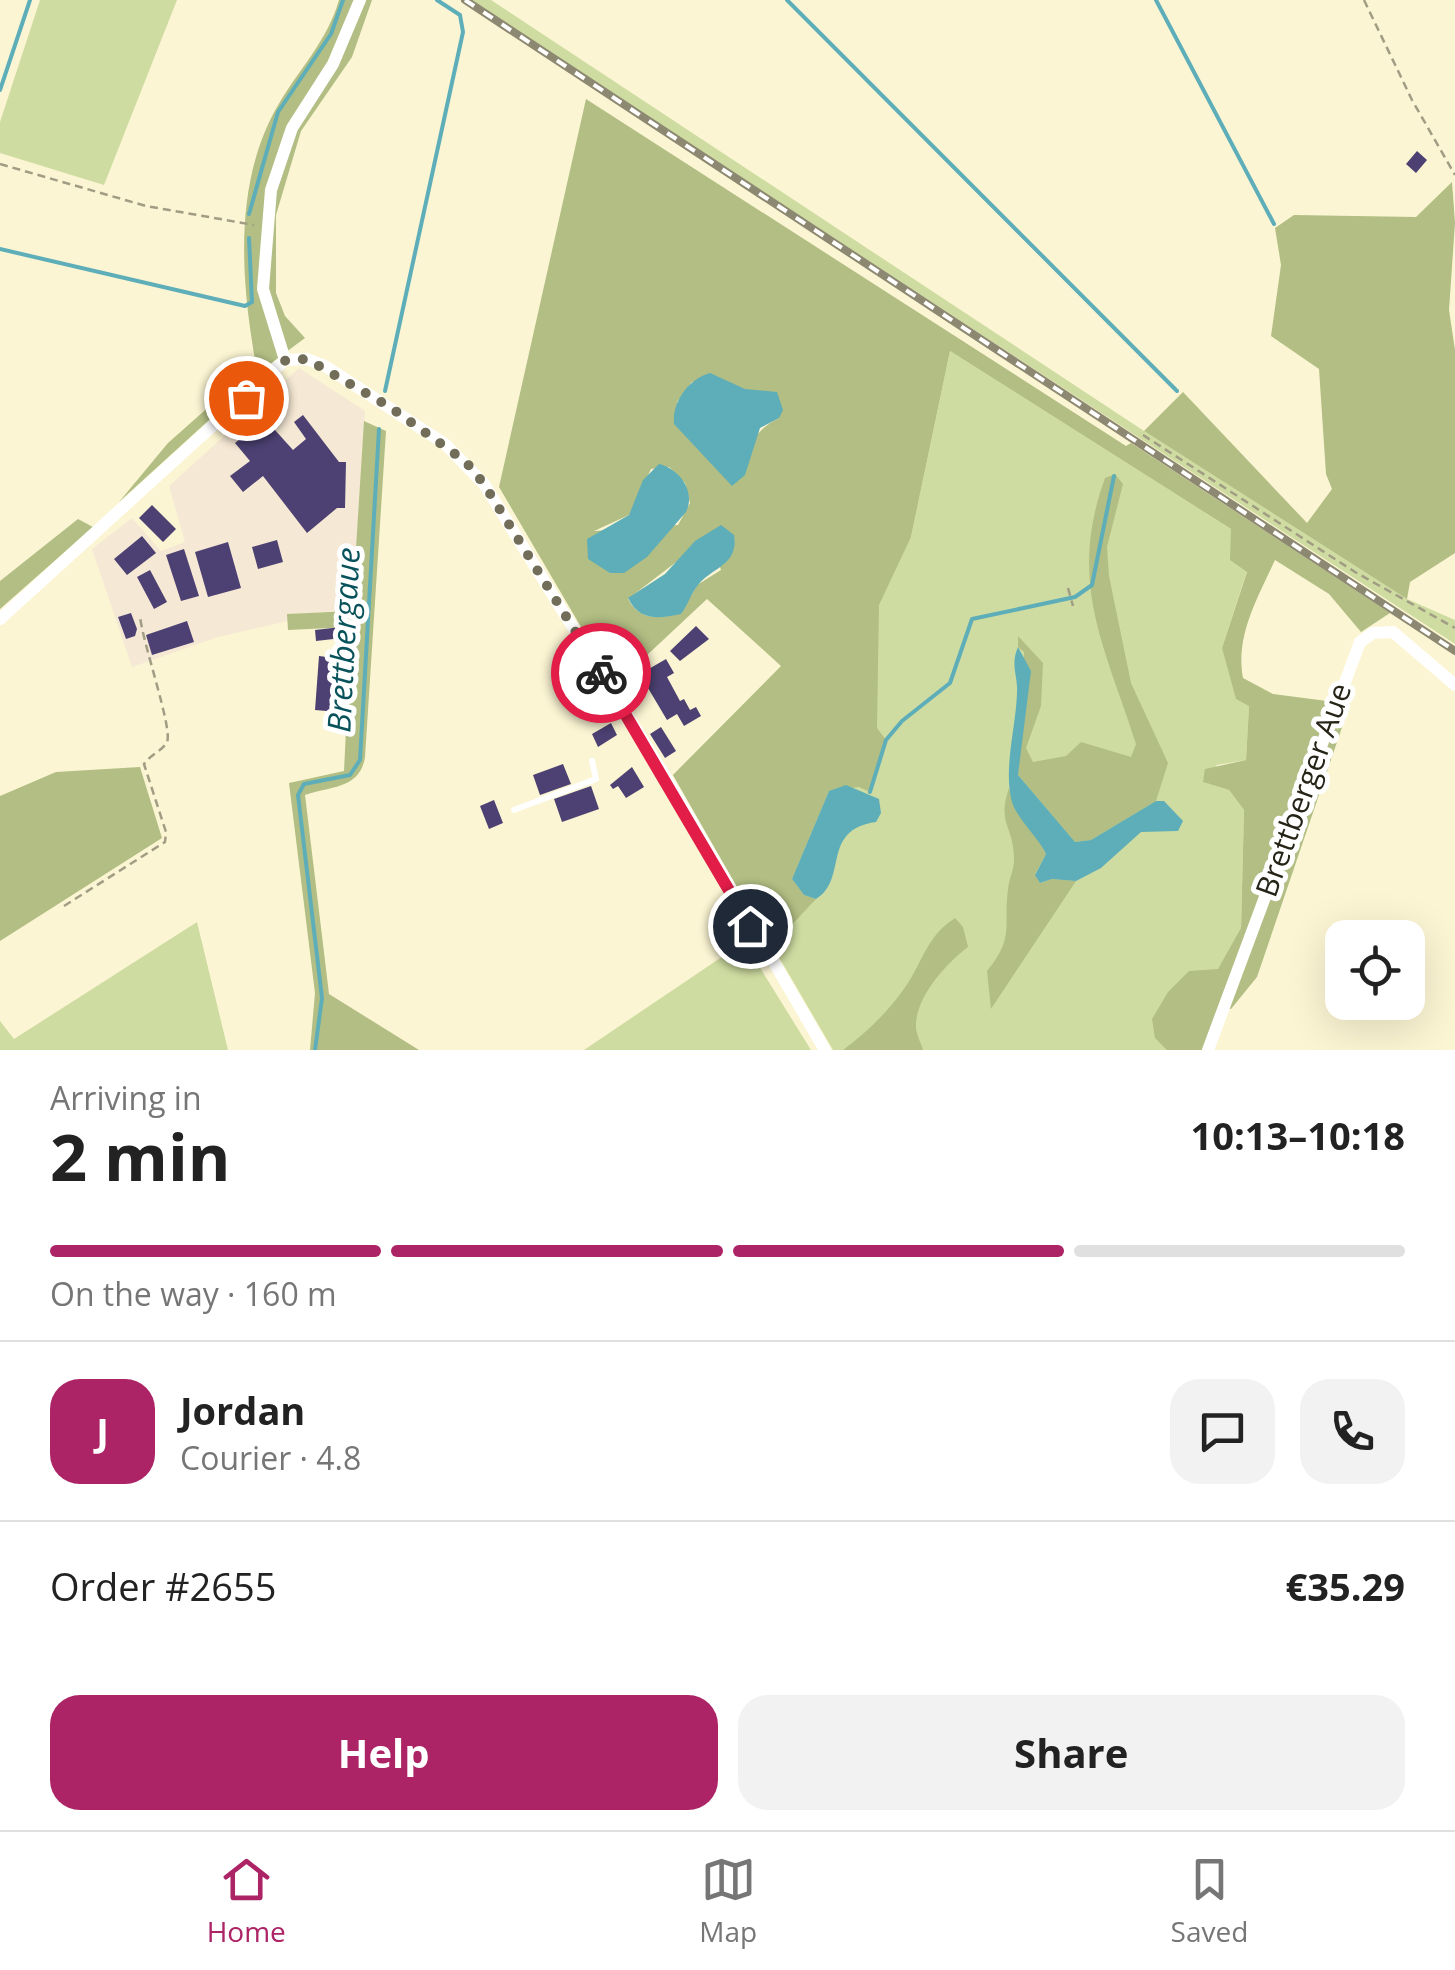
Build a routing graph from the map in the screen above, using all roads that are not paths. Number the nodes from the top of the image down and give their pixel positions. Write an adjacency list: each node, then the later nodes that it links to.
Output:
1 (360, 0): 2 (street)
2 (286, 360): 3 (street); 7 (street)
3 (0, 619)
4 (1455, 685): 8 (street, Brettberger Aue)
5 (592, 761): 6 (lane)
6 (514, 810)
7 (826, 1050)
8 (1208, 1050)

